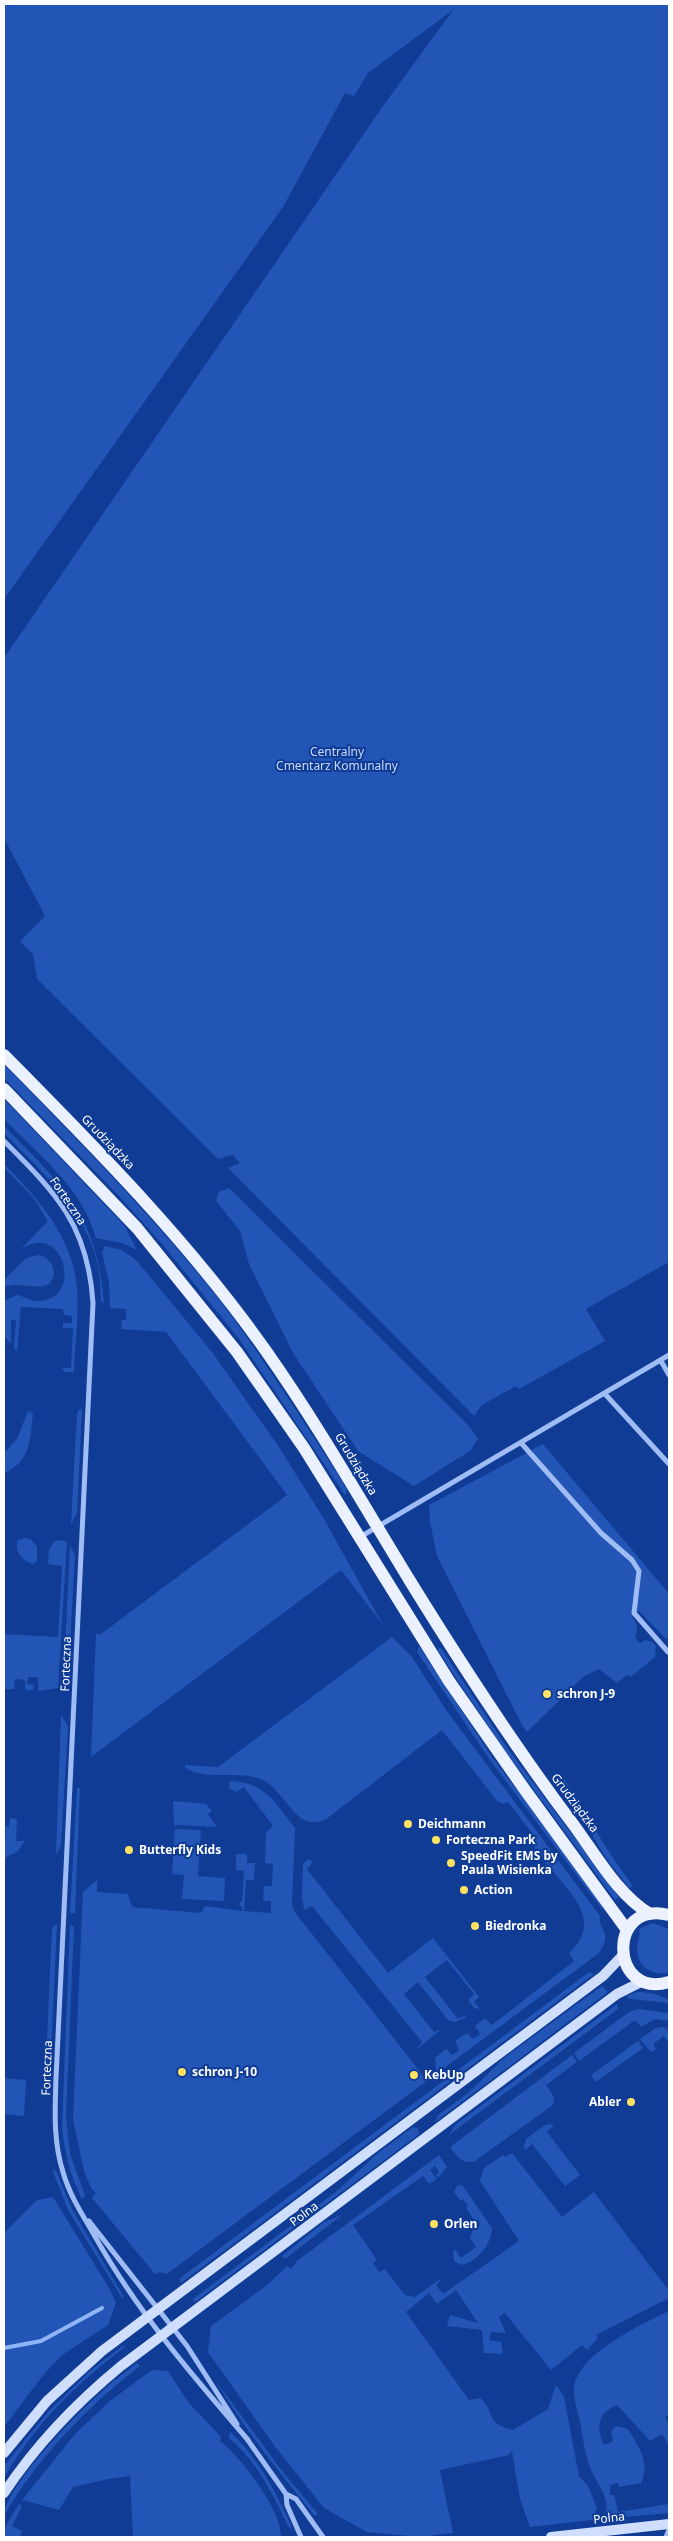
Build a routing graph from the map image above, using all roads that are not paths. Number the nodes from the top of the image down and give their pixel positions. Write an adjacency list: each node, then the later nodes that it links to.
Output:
1 (4, 1055): 10 (main road, Grudziądzka)
2 (4, 1089): 11 (main road)
3 (4, 1141): 19 (street, Forteczna)
4 (669, 1355): 5 (street)
5 (661, 1361): 6 (street); 7 (street)
6 (669, 1374)
7 (605, 1394): 8 (street); 9 (street)
8 (522, 1444): 10 (street); 12 (street)
9 (669, 1464)
10 (378, 1526): 11 (street); 13 (main road, Grudziądzka)
11 (360, 1537): 15 (main road)
12 (668, 1652)
13 (650, 1914): 14 (main road); 15 (main road)
14 (669, 1915)
15 (627, 1930): 16 (main road)
16 (623, 1955): 17 (main road); 20 (street, Polna)
17 (643, 1982): 18 (main road); 22 (street, Polna)
18 (667, 1985)
19 (81, 2211): 20 (street, Forteczna); 21 (street, Forteczna)
20 (158, 2309): 21 (street, Polna); 22 (street, Forteczna)
21 (146, 2318): 23 (street, Forteczna); 25 (street, Polna)
22 (173, 2327): 23 (street, Polna); 24 (street, Forteczna)
23 (160, 2337): 24 (street, Forteczna); 26 (street, Polna)
24 (248, 2440): 27 (street, Forteczna)
25 (4, 2453)
26 (4, 2493)
27 (286, 2494): 30 (street, Forteczna); 31 (street)
28 (669, 2524): 32 (street, Polna)
29 (669, 2530): 33 (street)
30 (301, 2537)
31 (323, 2537)
32 (551, 2537)
33 (666, 2537)

